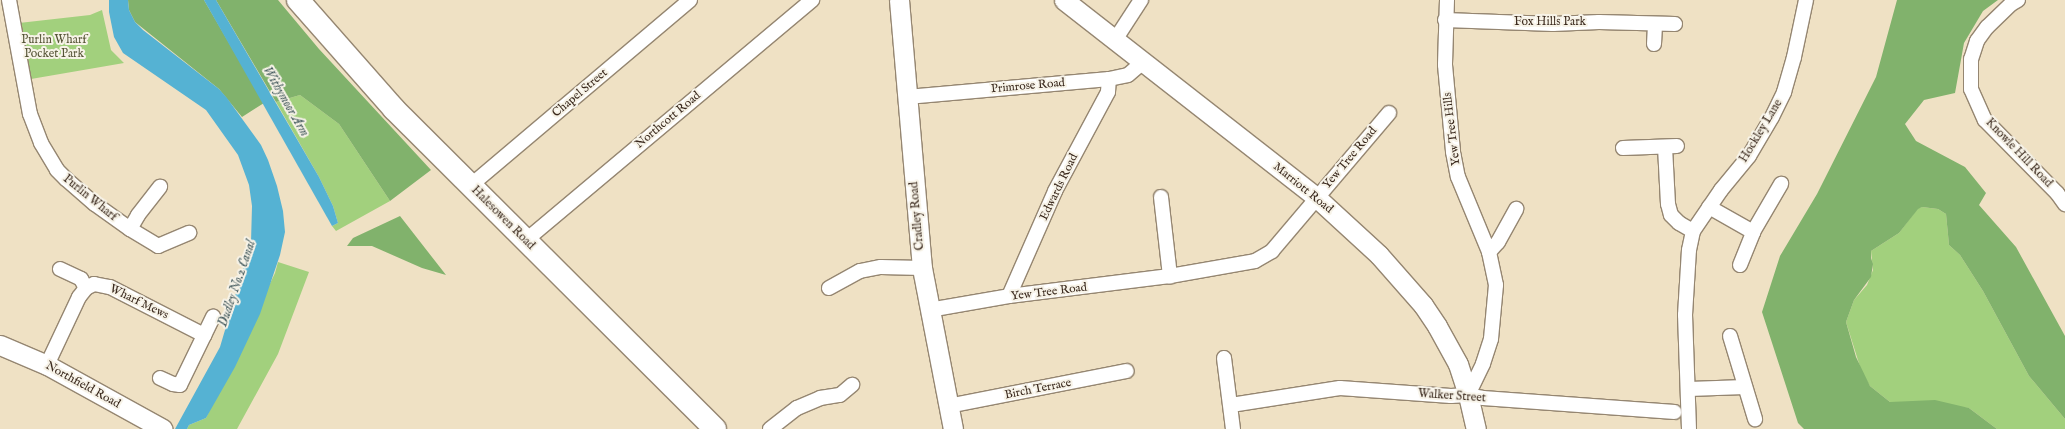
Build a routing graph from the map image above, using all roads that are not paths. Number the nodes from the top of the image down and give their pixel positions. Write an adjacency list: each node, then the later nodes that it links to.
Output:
1 (9, 0): 29 (street, Purlin Wharf)
2 (298, 0): 22 (main road, Halesowen Road)
3 (690, 0): 22 (street, Chapel Street)
4 (812, 0): 33 (street, Northcott Road)
5 (899, 0): 18 (street, Cradley Road)
6 (1064, 0): 14 (street, Marriott Road)
7 (1141, 0): 14 (street)
8 (1447, 0): 11 (street, Yew Tree Hills)
9 (1806, 0): 27 (street, Hockley Lane)
10 (2018, 0): 26 (street, Knowle Hill Road)
11 (1445, 20): 12 (street, Fox Hills Park); 34 (street, Yew Tree Hills)
12 (1655, 24): 13 (street, Fox Hills Park); 15 (street)
13 (1675, 24)
14 (1115, 40): 16 (street, Marriott Road)
15 (1654, 44)
16 (1143, 62): 17 (street, Primrose Road); 25 (street, Marriott Road)
17 (1109, 79): 18 (street, Primrose Road); 41 (street, Edwards Road)
18 (907, 97): 36 (street, Cradley Road)
19 (1389, 113): 25 (street, Yew Tree Road)
20 (1623, 148): 30 (street)
21 (1781, 184): 31 (street)
22 (470, 186): 33 (main road, Halesowen Road)
23 (160, 187): 29 (street, Purlin Wharf)
24 (1161, 198): 38 (street)
25 (1317, 198): 38 (street, Yew Tree Road); 54 (street, Marriott Road)
26 (2065, 204)
27 (1709, 207): 30 (street, Hockley Lane); 31 (street)
28 (1516, 209): 34 (street)
29 (130, 229): 32 (street)
30 (1693, 232): 53 (street, Hockley Lane)
31 (1753, 232): 35 (street)
32 (189, 233)
33 (525, 241): 60 (main road, Halesowen Road)
34 (1489, 252): 54 (street, Yew Tree Hills)
35 (1740, 264)
36 (922, 268): 40 (street); 42 (street, Cradley Road)
37 (60, 269): 39 (street)
38 (1170, 276): 41 (street, Yew Tree Road)
39 (86, 288): 44 (street, Wharf Mews); 48 (street)
40 (829, 288)
41 (1010, 296): 42 (street, Yew Tree Road)
42 (929, 310): 56 (street, Cradley Road)
43 (213, 317): 44 (street)
44 (204, 335): 50 (street)
45 (1730, 336): 52 (street)
46 (0, 345): 48 (street, Northfield Road)
47 (1224, 358): 55 (street)
48 (47, 365): 59 (street, Northfield Road)
49 (1127, 371): 56 (street, Birch Terrace)
50 (160, 378)
51 (852, 384): 61 (street)
52 (1745, 387): 53 (street); 58 (street)
53 (1689, 389): 65 (street, Hockley Lane)
54 (1468, 395): 55 (street, Walker Street); 57 (street, Walker Street); 64 (street, Marriott Road)
55 (1230, 405): 63 (street)
56 (948, 406): 62 (street, Cradley Road)
57 (1674, 412)
58 (1755, 419)
59 (163, 429)
60 (715, 429)
61 (770, 429)
62 (954, 429)
63 (1233, 429)
64 (1476, 429)
65 (1689, 429)

